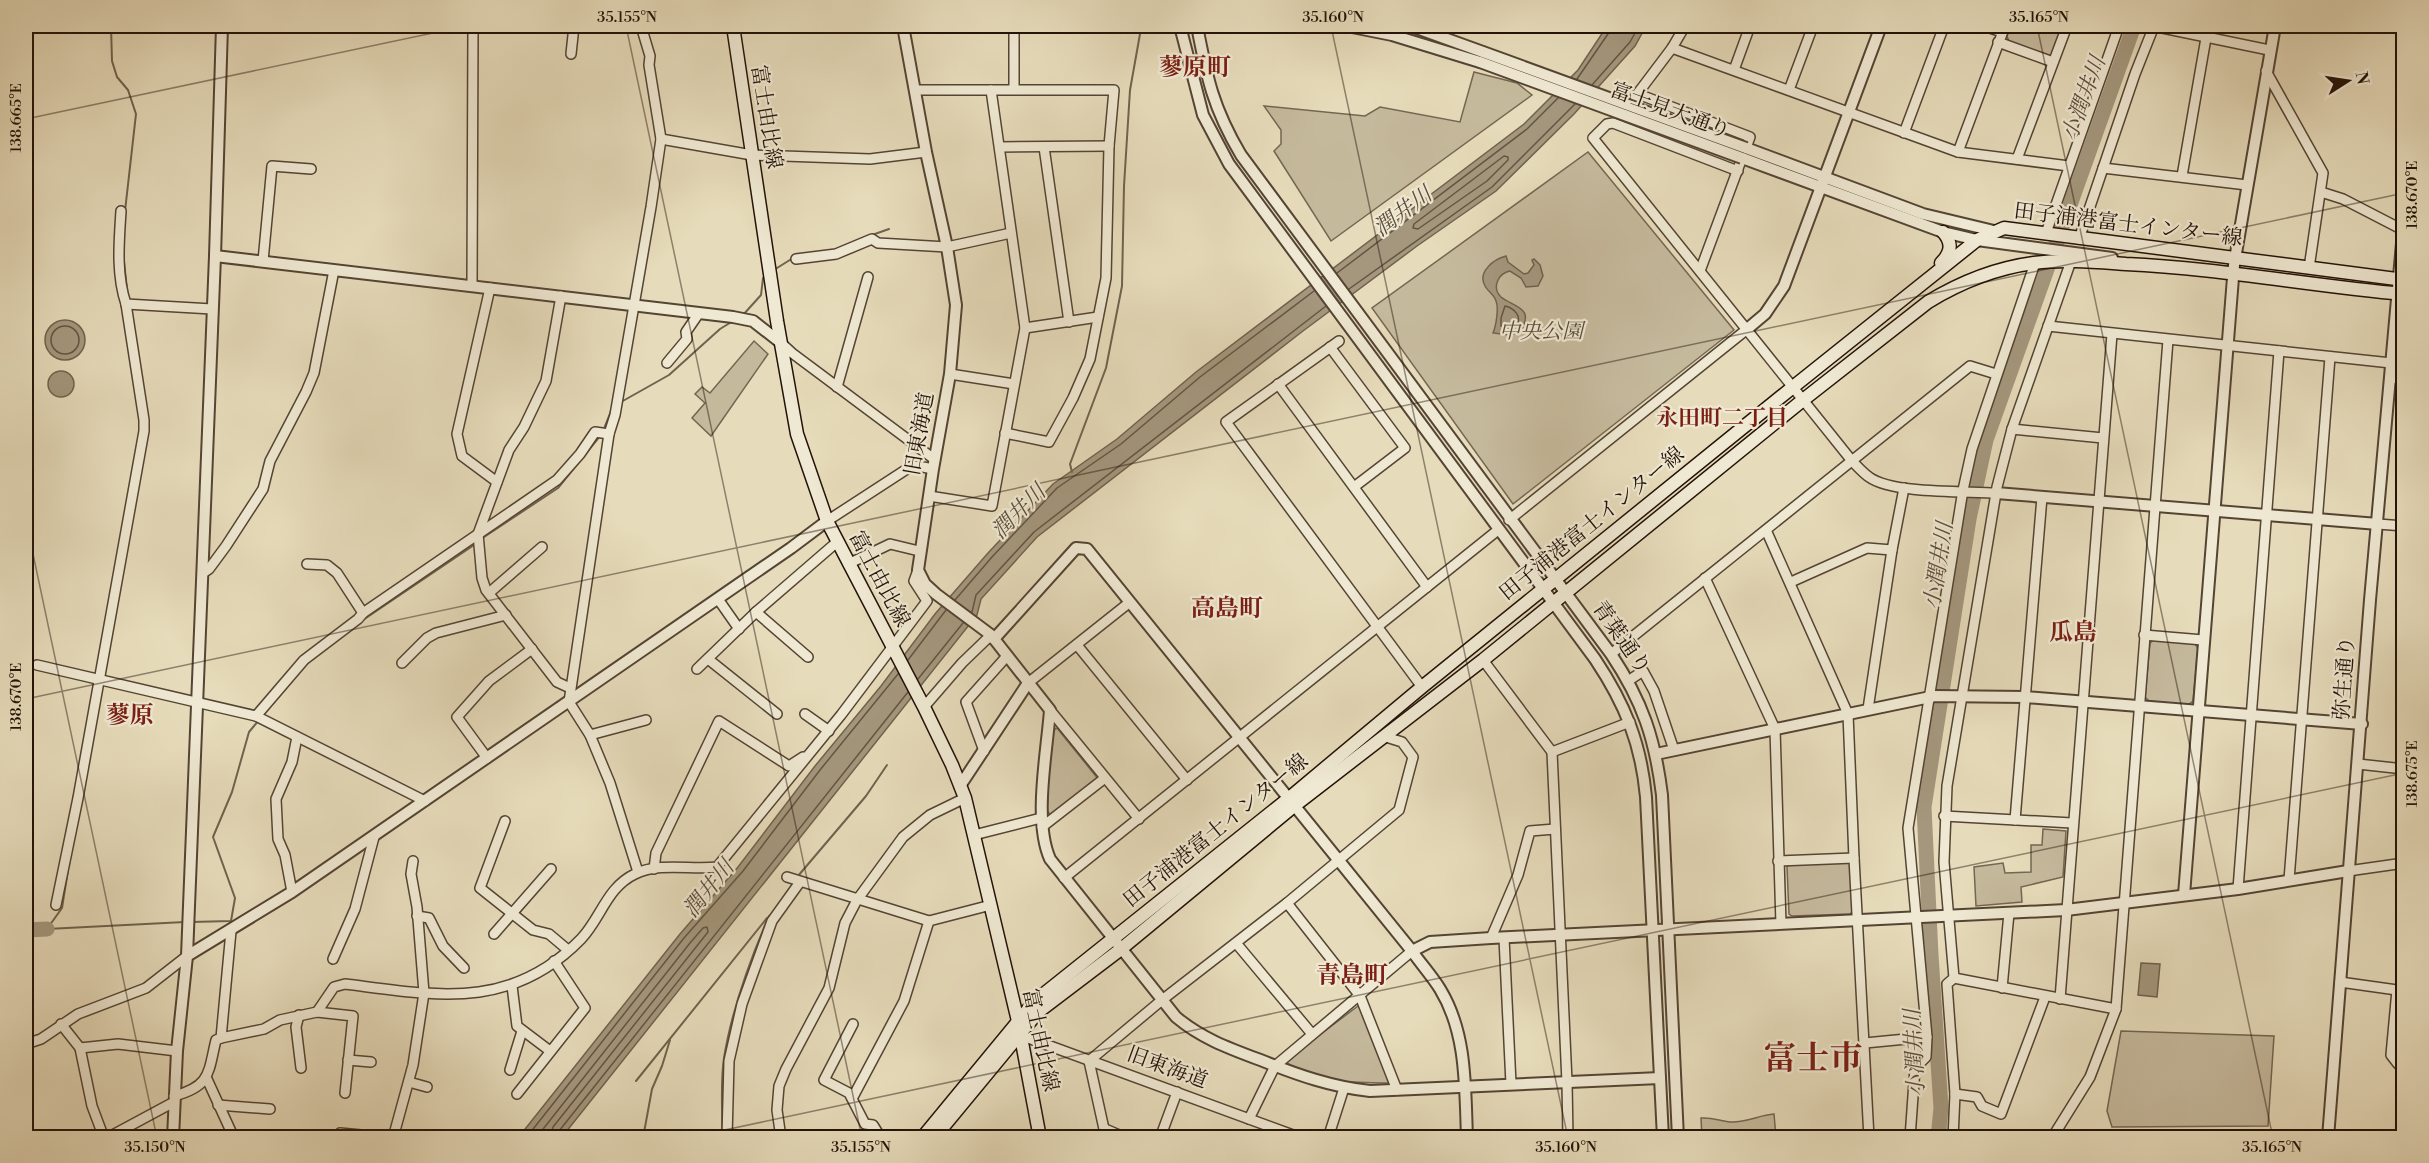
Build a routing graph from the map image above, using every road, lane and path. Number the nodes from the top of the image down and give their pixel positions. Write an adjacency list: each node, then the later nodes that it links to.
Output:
1 (222, 26): 65 (street)
2 (473, 26): 79 (street)
3 (574, 26): 27 (street)
4 (641, 26): 38 (street)
5 (733, 26): 45 (main road, 富士由比線)
6 (903, 26): 33 (street, 旧東海道)
7 (1014, 26): 32 (street)
8 (1180, 26): 133 (street, 青葉通り)
9 (1197, 26): 129 (street, 青葉通り)
10 (1347, 26): 28 (street, 富士見大通り)
11 (1411, 26): 28 (street, 富士見大通り)
12 (1685, 26): 25 (street)
13 (1750, 26): 30 (street)
14 (1813, 26): 35 (street)
15 (1881, 26): 36 (street)
16 (1944, 26): 37 (street)
17 (1984, 26): 22 (street)
18 (2067, 26): 29 (street)
19 (2119, 26): 47 (street)
20 (2154, 26): 23 (street); 48 (street)
21 (2275, 26): 26 (street)
22 (2003, 29): 24 (street)
23 (2206, 38): 26 (street); 51 (street)
24 (1998, 42): 29 (street); 43 (street)
25 (1672, 48): 30 (street); 44 (street)
26 (2269, 50): 31 (street)
27 (571, 54)
28 (1481, 57): 44 (street, 富士見大通り, bridge)
29 (2053, 62): 46 (street)
30 (1734, 70): 35 (street)
31 (2266, 71): 53 (street); 54 (street)
32 (1014, 89): 34 (street); 39 (street)
33 (915, 90): 34 (street); 42 (street, 旧東海道)
34 (991, 90): 40 (street)
35 (1789, 90): 36 (street)
36 (1849, 113): 37 (street); 52 (street)
37 (1904, 133): 43 (street)
38 (661, 139): 45 (street); 84 (street)
39 (1109, 146): 41 (street); 87 (street)
40 (1000, 147): 41 (street); 60 (street)
41 (1044, 147): 88 (street)
42 (926, 152): 45 (street); 64 (street, 旧東海道)
43 (1958, 152): 46 (street)
44 (1744, 153): 50 (street); 52 (street, 富士見大通り)
45 (752, 155): 95 (main road, 富士由比線)
46 (2017, 159): 47 (street)
47 (2069, 166): 61 (street)
48 (2103, 168): 51 (street); 62 (street)
49 (311, 169): 68 (street)
50 (1738, 171): 74 (street); 74 (street)
51 (2182, 176): 53 (street)
52 (1823, 182): 58 (street, 富士見大通り); 59 (street, 富士見大通り); 91 (street)
53 (2247, 185): 66 (street)
54 (2321, 192): 57 (street); 72 (street)
55 (121, 211): 83 (street)
56 (2403, 221): 57 (street, 弥生通り)
57 (2403, 230): 78 (street, 弥生通り)
58 (1994, 231): 61 (main road, 田子浦港富士インター線); 63 (main road, 田子浦港富士インター線)
59 (1943, 232): 63 (street, 富士見大通り); 77 (main road)
60 (1011, 233): 64 (street); 90 (street)
61 (2046, 233): 62 (main road, 田子浦港富士インター線)
62 (2079, 239): 66 (main road, 田子浦港富士インター線)
63 (1977, 240): 71 (street, 富士見大通り); 77 (main road, 田子浦港富士インター線)
64 (947, 247): 67 (street); 102 (street, 旧東海道)
65 (215, 256): 68 (street); 85 (street)
66 (2235, 258): 72 (main road, 田子浦港富士インター線); 75 (street)
67 (796, 259)
68 (263, 261): 73 (street)
69 (2071, 261): 70 (main road, 田子浦港富士インター線); 71 (main road, 田子浦港富士インター線); 89 (street)
70 (2035, 262): 103 (street); 110 (main road, 田子浦港富士インター線)
71 (2178, 266): 75 (main road, 田子浦港富士インター線)
72 (2309, 268): 78 (main road, 田子浦港富士インター線)
73 (334, 270): 79 (street); 143 (street)
74 (1700, 272): 91 (street)
75 (2234, 273): 81 (main road, 田子浦港富士インター線); 96 (street)
76 (868, 277): 108 (street)
77 (1926, 279): 109 (main road, 田子浦港富士インター線)
78 (2401, 280): 81 (street, 弥生通り)
79 (472, 286): 80 (street)
80 (490, 288): 82 (street); 117 (street)
81 (2400, 294): 101 (street, 弥生通り)
82 (561, 296): 84 (street); 117 (street)
83 (126, 304): 85 (street); 173 (street)
84 (634, 304): 86 (street); 113 (street)
85 (213, 309): 143 (street)
86 (699, 314): 95 (street); 100 (street)
87 (1098, 317): 88 (street); 112 (street)
88 (1069, 322): 90 (street)
89 (2048, 326): 92 (street); 111 (street)
90 (1024, 328): 106 (street)
91 (1746, 330): 109 (street); 129 (street)
92 (2112, 334): 93 (street); 114 (street)
93 (2168, 340): 96 (street); 125 (street)
94 (1339, 341): 97 (street)
95 (780, 342): 108 (street); 130 (main road, 富士由比線)
96 (2227, 346): 98 (street); 126 (street)
97 (1330, 347): 107 (street); 118 (street)
98 (2279, 351): 99 (street); 127 (street)
99 (2330, 357): 101 (street); 128 (street)
100 (667, 363)
101 (2391, 363): 104 (street, 弥生通り)
102 (950, 374): 106 (street); 116 (street, 旧東海道)
103 (1996, 374): 115 (street); 120 (street)
104 (2390, 378): 105 (street); 131 (street, 弥生通り)
105 (2403, 379)
106 (1014, 384): 112 (street)
107 (1278, 384): 118 (street); 157 (street)
108 (837, 387): 116 (street)
109 (1793, 387): 110 (street); 145 (main road, 田子浦港富士インター線)
110 (1803, 400): 115 (street); 150 (main road, 田子浦港富士インター線)
111 (2012, 429): 114 (street); 121 (street)
112 (1005, 433): 122 (street)
113 (609, 434): 135 (street); 177 (street)
114 (2103, 438): 124 (street)
115 (1852, 460): 119 (street); 134 (street)
116 (933, 464): 122 (street, 旧東海道); 130 (street)
117 (497, 482): 135 (street)
118 (1354, 488): 147 (street)
119 (1904, 488): 120 (street); 138 (street)
120 (1963, 490): 121 (street); 179 (street)
121 (1996, 493): 123 (street); 178 (street)
122 (929, 496): 139 (street, 旧東海道)
123 (2043, 497): 124 (street); 180 (street)
124 (2098, 502): 125 (street); 182 (street)
125 (2155, 507): 126 (street); 159 (street)
126 (2214, 512): 127 (street); 161 (street)
127 (2267, 516): 128 (street); 192 (street)
128 (2318, 519): 131 (street); 195 (street)
129 (1509, 520): 145 (street, 青葉通り)
130 (827, 521): 136 (main road, 富士由比線); 151 (street)
131 (2378, 524): 132 (street); 200 (street, 弥生通り)
132 (2403, 526)
133 (1498, 530): 147 (street); 148 (street, 青葉通り)
134 (1766, 530): 144 (street); 146 (street)
135 (478, 534): 149 (street); 155 (street)
136 (837, 542): 141 (main road, 富士由比線); 154 (street)
137 (542, 547): 149 (street)
138 (1892, 550): 146 (street); 186 (street)
139 (919, 551): 141 (street); 142 (street, 旧東海道)
140 (307, 564): 155 (street)
141 (848, 564): 164 (main road, 富士由比線)
142 (918, 570): 160 (street); 164 (street)
143 (203, 573): 183 (street)
144 (1706, 578): 165 (street); 201 (street)
145 (1554, 579): 148 (main road, 田子浦港富士インター線); 150 (street, 青葉通り)
146 (1791, 582): 191 (street)
147 (1427, 587): 157 (street)
148 (1543, 589): 153 (street, 青葉通り); 176 (main road, 田子浦港富士インター線)
149 (489, 593): 156 (street)
150 (1565, 593): 153 (main road, 田子浦港富士インター線); 165 (street, 青葉通り)
151 (718, 599): 158 (street); 181 (street)
152 (1130, 602): 160 (street); 162 (street); 206 (street)
153 (1553, 603): 169 (main road, 田子浦港富士インター線); 197 (street, 青葉通り)
154 (756, 612): 158 (street); 167 (street)
155 (363, 613): 193 (street)
156 (506, 615): 163 (street); 170 (street)
157 (1377, 627): 176 (street); 206 (street)
158 (739, 629): 168 (street)
159 (2144, 635): 161 (street); 185 (street)
160 (992, 637): 166 (street); 184 (street)
161 (2203, 640): 188 (street)
162 (1077, 645): 175 (street); 217 (street)
163 (532, 650): 177 (street); 213 (street)
164 (894, 650): 184 (main road, 富士由比線); 202 (street)
165 (1611, 654): 174 (street, 青葉通り)
166 (1007, 656): 175 (street); 209 (street)
167 (808, 657)
168 (708, 659): 172 (street); 189 (street)
169 (1483, 660): 198 (main road, 田子浦港富士インター線); 210 (street)
170 (402, 663)
171 (37, 665): 173 (street)
172 (697, 669)
173 (99, 680): 183 (street); 249 (street)
174 (1628, 681): 194 (street); 199 (street, 青葉通り)
175 (1028, 683): 187 (street); 209 (street)
176 (1422, 687): 220 (main road, 田子浦港富士インター線)
177 (570, 688): 181 (street)
178 (1959, 696): 179 (street); 180 (street); 221 (street)
179 (1932, 697): 186 (street); 256 (street)
180 (2025, 697): 182 (street); 224 (street)
181 (569, 702): 203 (street); 213 (street)
182 (2082, 702): 185 (street); 226 (street)
183 (198, 703): 193 (street); 271 (street)
184 (923, 706): 218 (main road, 富士由比線)
185 (2139, 706): 188 (street); 248 (street)
186 (1868, 709): 191 (street)
187 (1050, 710): 216 (street); 225 (street)
188 (2197, 711): 192 (street); 245 (street)
189 (777, 714)
190 (805, 714): 202 (street)
191 (1848, 714): 201 (street); 230 (street)
192 (2251, 715): 195 (street); 243 (street)
193 (259, 717): 205 (street)
194 (1665, 718): 199 (street); 208 (street)
195 (2302, 718): 200 (street); 241 (street)
196 (646, 720): 203 (street)
197 (1630, 722): 210 (street); 260 (street, 青葉通り)
198 (1402, 723): 204 (main road, 田子浦港富士インター線); 207 (street)
199 (1648, 724): 211 (street, 青葉通り)
200 (2362, 724): 214 (street, 弥生通り)
201 (1775, 729): 208 (street); 233 (street)
202 (829, 730): 212 (street)
203 (590, 735): 238 (street)
204 (1386, 736): 207 (street); 220 (main road, 田子浦港富士インター線)
205 (297, 737): 219 (street); 244 (street)
206 (1239, 738): 217 (street); 220 (street)
207 (1401, 742): 231 (street)
208 (1674, 750): 211 (street)
209 (984, 751): 218 (street)
210 (1552, 752): 227 (street)
211 (1656, 754): 261 (street, 青葉通り)
212 (808, 756): 236 (street); 236 (street)
213 (487, 758): 219 (street)
214 (2358, 764): 215 (street); 237 (street, 弥生通り)
215 (2403, 770)
216 (1105, 778): 222 (street); 225 (street)
217 (1187, 780): 222 (street)
218 (962, 792): 228 (main road, 富士由比線); 246 (street)
219 (425, 801): 229 (street)
220 (1291, 802): 231 (street); 268 (main road, 田子浦港富士インター線)
221 (1944, 816): 224 (street); 254 (street)
222 (1139, 819): 240 (street)
223 (505, 820): 252 (street)
224 (2015, 820): 226 (street)
225 (1042, 823): 228 (street); 240 (street)
226 (2072, 823): 251 (street)
227 (1555, 829): 264 (street); 265 (street)
228 (974, 835): 250 (main road, 富士由比線)
229 (374, 837): 244 (street); 272 (street)
230 (1854, 858): 233 (street); 257 (street)
231 (1338, 860): 247 (street); 270 (street)
232 (412, 861): 255 (street)
233 (1778, 861): 259 (street)
234 (2403, 863): 237 (street)
235 (551, 869): 252 (street)
236 (654, 869): 238 (street)
237 (2348, 871): 241 (street); 276 (street, 弥生通り)
238 (638, 872): 269 (street)
239 (787, 878): 242 (street)
240 (1064, 878): 268 (street)
241 (2289, 880): 243 (street)
242 (800, 882): 246 (street); 331 (street)
243 (2238, 889): 245 (street)
244 (292, 892): 262 (street)
245 (2184, 895): 248 (street)
246 (857, 900): 258 (street); 332 (street)
247 (1287, 903): 267 (street); 281 (street)
248 (2123, 904): 251 (street); 285 (street)
249 (57, 905)
250 (991, 905): 258 (street); 288 (main road, 富士由比線)
251 (2066, 910): 253 (street); 283 (street)
252 (512, 913): 263 (street); 269 (street)
253 (2008, 913): 254 (street); 278 (street)
254 (1949, 915): 256 (street); 275 (street)
255 (417, 916): 274 (street); 280 (street)
256 (1917, 918): 257 (street); 294 (street)
257 (1859, 920): 259 (street); 296 (street)
258 (929, 921): 321 (street)
259 (1781, 924): 261 (street)
260 (1652, 930): 261 (street); 264 (street); 308 (street, 青葉通り)
261 (1669, 930): 344 (street, 青葉通り)
262 (231, 931): 271 (street); 295 (street)
263 (494, 934)
264 (1561, 935): 266 (street); 311 (street)
265 (1491, 938): 266 (street); 270 (street)
266 (1504, 938): 312 (street)
267 (1236, 943): 284 (street); 292 (street)
268 (1117, 944): 284 (street); 288 (main road, 田子浦港富士インター線); 293 (main road, 田子浦港富士インター線)
269 (568, 950): 273 (street)
270 (1412, 951): 281 (street); 313 (street)
271 (187, 956): 289 (street); 300 (street)
272 (333, 959)
273 (554, 962): 277 (street); 299 (street)
274 (464, 968)
275 (1954, 978): 278 (street); 320 (street)
276 (2340, 982): 279 (street); 349 (street, 弥生通り)
277 (512, 986): 280 (street); 291 (street)
278 (2002, 988): 282 (street)
279 (2400, 990): 304 (street)
280 (424, 993): 286 (street); 310 (street)
281 (1360, 996): 292 (street); 316 (street)
282 (2045, 997): 283 (street); 320 (street)
283 (2060, 999): 285 (street)
284 (1162, 1000): 302 (street); 305 (street)
285 (2116, 1009): 348 (street)
286 (317, 1012): 287 (street); 301 (street)
287 (299, 1015): 295 (street); 306 (street)
288 (1018, 1022): 293 (main road, 富士由比線); 334 (main road, 田子浦港富士インター線)
289 (61, 1024): 297 (street); 298 (street)
290 (853, 1024): 321 (street)
291 (522, 1031): 299 (street); 307 (street)
292 (1312, 1034): 305 (street)
293 (1020, 1035): 302 (street, 旧東海道); 335 (main road, 田子浦港富士インター線); 336 (main road, 富士由比線)
294 (1927, 1037): 296 (street); 346 (street)
295 (221, 1038): 309 (street)
296 (1865, 1043): 345 (street)
297 (26, 1044)
298 (80, 1047): 300 (street); 328 (street)
299 (550, 1051): 319 (street)
300 (177, 1052): 322 (street)
301 (348, 1060): 303 (street); 318 (street)
302 (1089, 1061): 317 (street, 旧東海道); 327 (street)
303 (371, 1062)
304 (2403, 1065)
305 (1275, 1066): 315 (street); 325 (street)
306 (301, 1068)
307 (510, 1070)
308 (1660, 1078): 311 (street); 343 (street, 青葉通り)
309 (207, 1079): 322 (street); 323 (street)
310 (409, 1082): 314 (street); 326 (street)
311 (1567, 1082): 312 (street); 342 (street)
312 (1510, 1084): 313 (street)
313 (1465, 1086): 316 (street); 341 (street)
314 (427, 1087)
315 (1344, 1088): 316 (street); 340 (street)
316 (1397, 1090)
317 (1177, 1092): 325 (street, 旧東海道); 338 (street)
318 (345, 1093)
319 (517, 1094)
320 (1955, 1094): 347 (street)
321 (853, 1097): 333 (street)
322 (174, 1099): 328 (street); 329 (street)
323 (218, 1106): 324 (street); 330 (street)
324 (270, 1109)
325 (1249, 1119): 339 (street, 旧東海道)
326 (340, 1133)
327 (1105, 1133): 337 (street)
328 (106, 1137)
329 (173, 1137)
330 (234, 1137)
331 (727, 1137)
332 (781, 1137)
333 (881, 1137)
334 (922, 1137)
335 (934, 1137)
336 (1040, 1137)
337 (1126, 1137)
338 (1160, 1137)
339 (1301, 1137)
340 (1328, 1137)
341 (1467, 1137)
342 (1568, 1137)
343 (1663, 1137)
344 (1678, 1137)
345 (1869, 1137)
346 (1910, 1137)
347 (1953, 1137)
348 (2052, 1137)
349 (2328, 1137)

